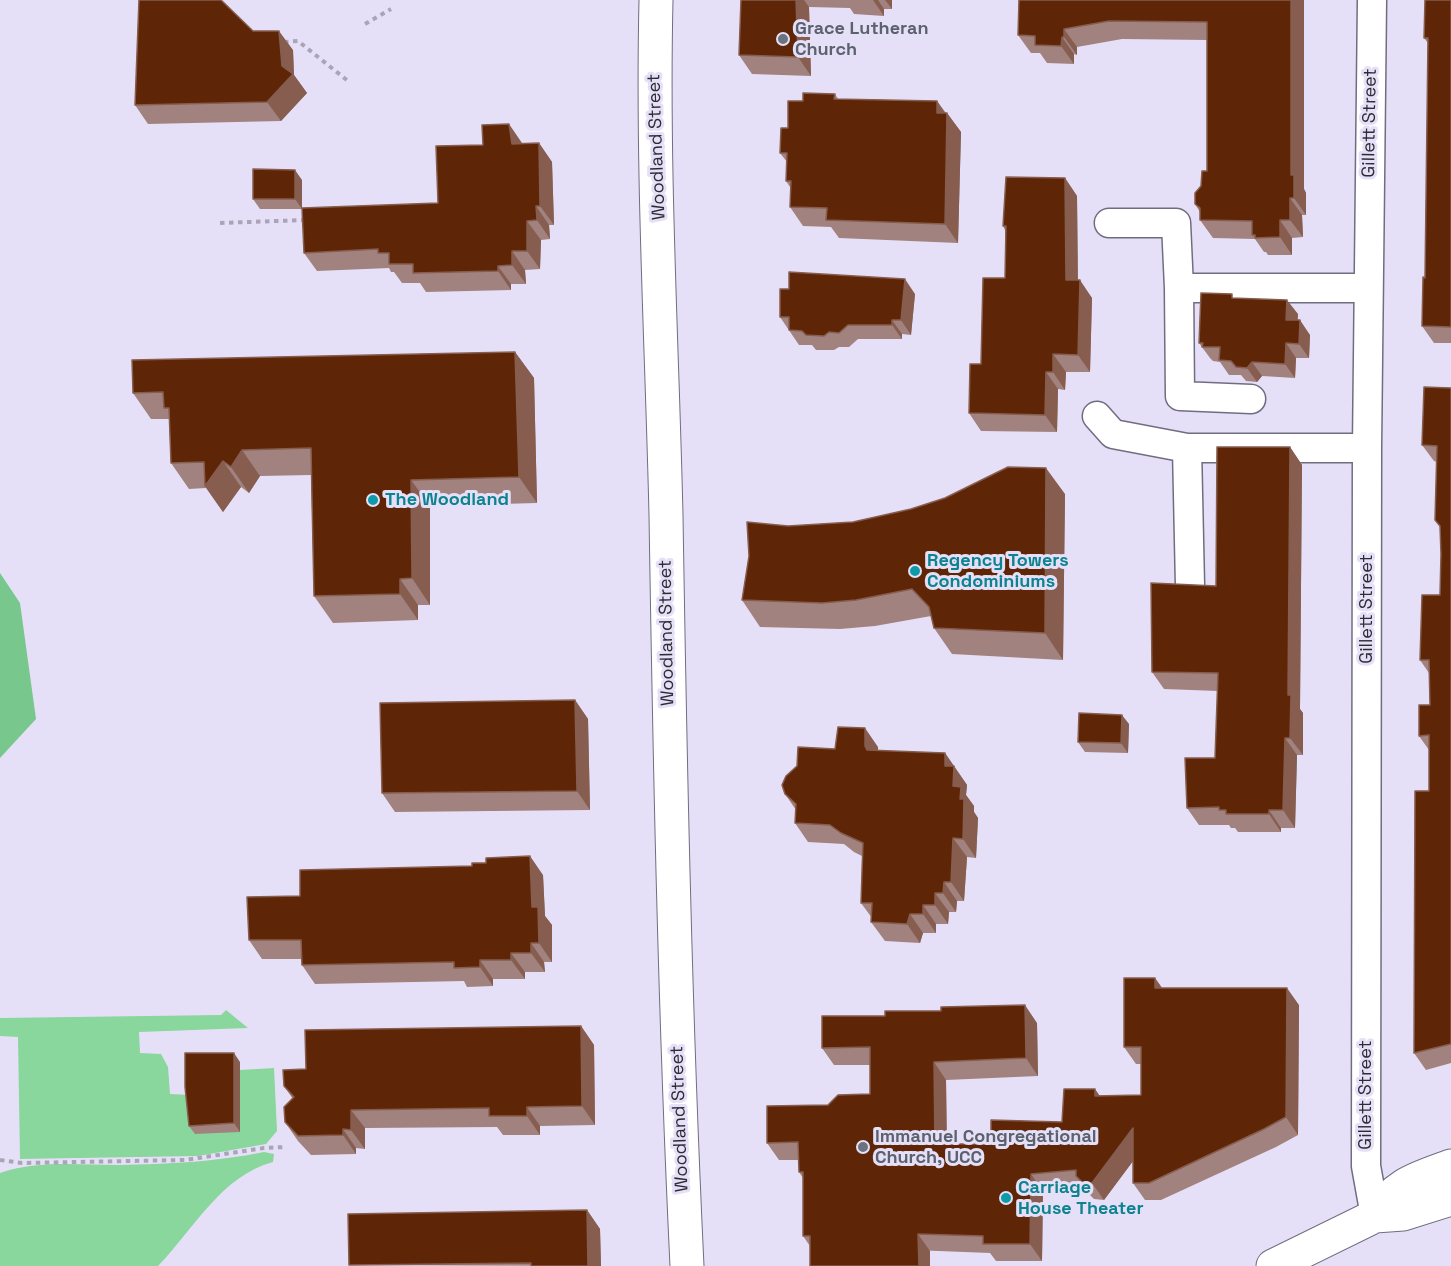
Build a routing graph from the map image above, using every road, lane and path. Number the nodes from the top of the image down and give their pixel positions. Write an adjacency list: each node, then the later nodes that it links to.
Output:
1 (656, 0): 22 (main road, Woodland Street)
2 (1372, 0): 11 (street, Gillett Street)
3 (391, 9): 4 (path)
4 (365, 24)
5 (279, 43): 6 (path)
6 (348, 81)
7 (309, 220): 8 (path)
8 (220, 223)
9 (1109, 223): 10 (street)
10 (1179, 288): 11 (street); 12 (street)
11 (1368, 288): 15 (street, Gillett Street)
12 (1251, 399)
13 (1097, 416): 14 (street)
14 (1187, 448): 15 (street); 16 (street)
15 (1367, 448): 21 (street, Gillett Street)
16 (1190, 586)
17 (286, 1147): 18 (path)
18 (0, 1160)
19 (1451, 1166): 21 (main road)
20 (1451, 1199): 21 (main road)
21 (1375, 1216): 23 (main road)
22 (687, 1266)
23 (1273, 1266)

